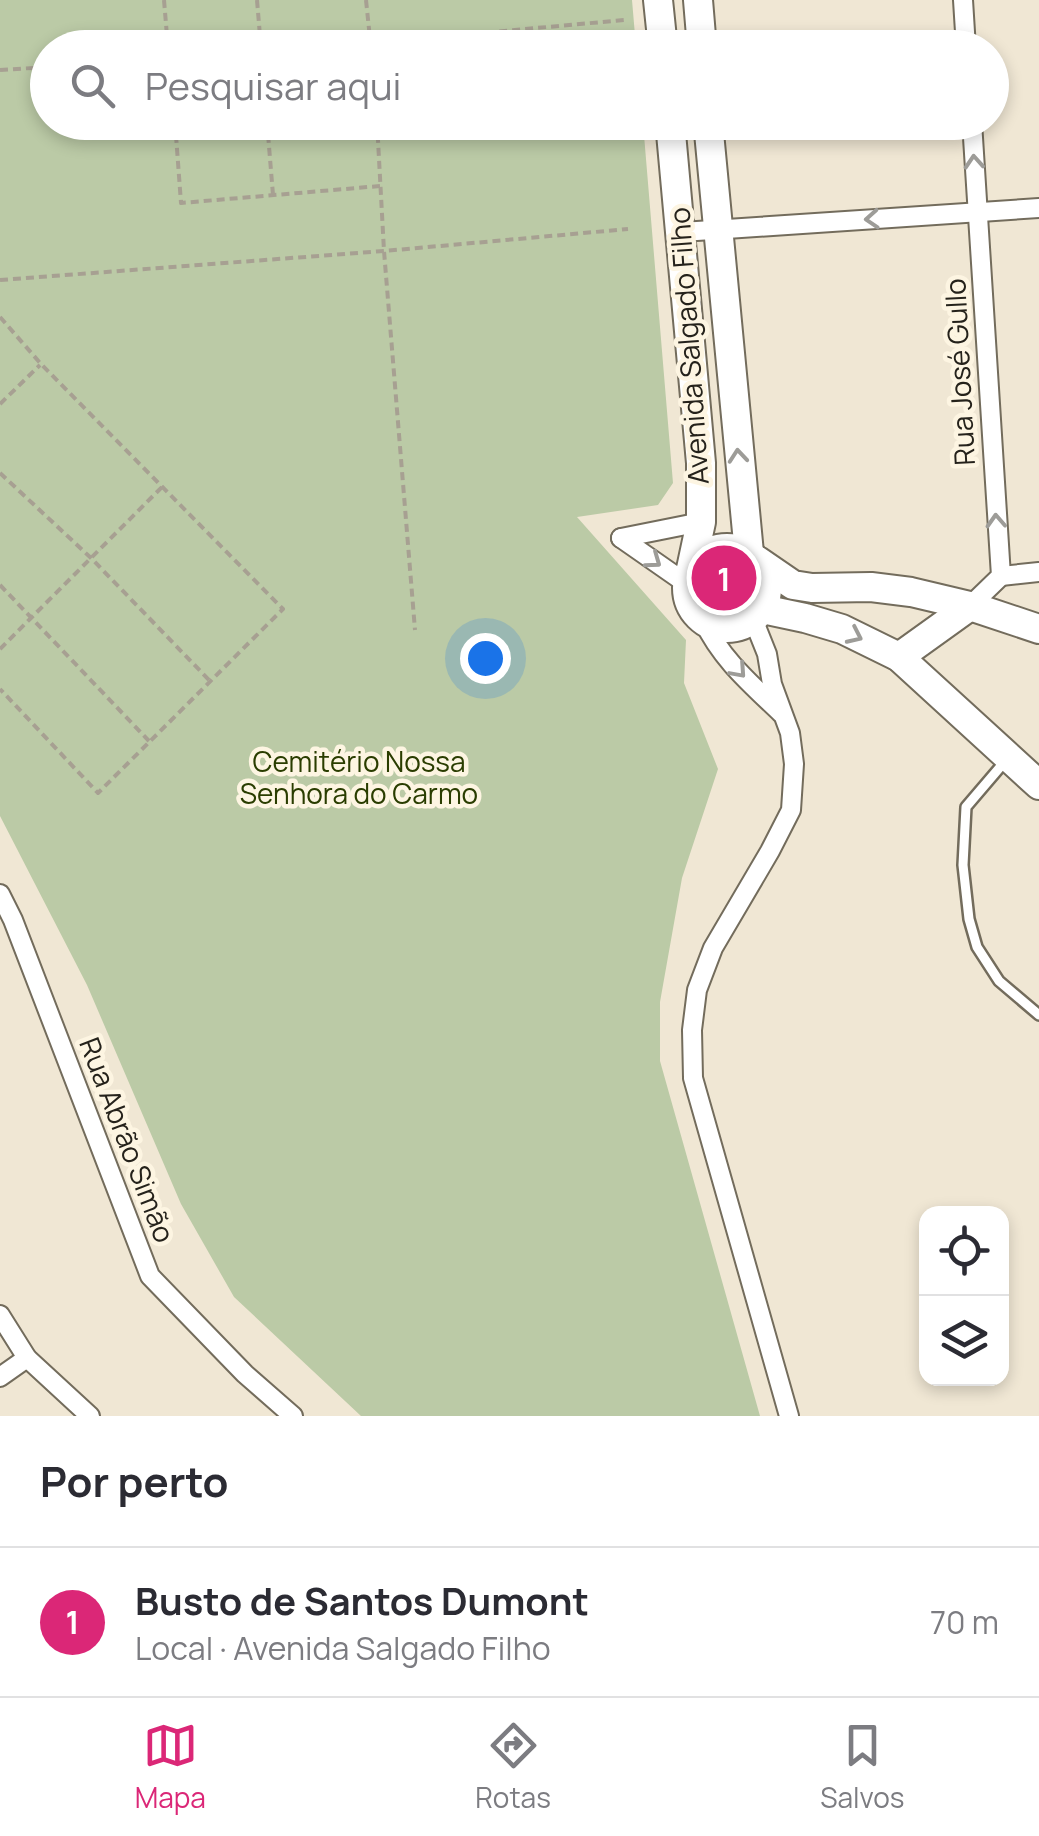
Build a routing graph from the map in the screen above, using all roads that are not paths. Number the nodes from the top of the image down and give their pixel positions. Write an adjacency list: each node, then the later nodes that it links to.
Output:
1 (658, 0): 4 (street)
2 (698, 0): 5 (street)
3 (963, 0): 6 (street)
4 (661, 30)
5 (700, 30)
6 (965, 30)
7 (672, 140): 13 (street, Avenida Salgado Filho)
8 (710, 140): 12 (street, Avenida Salgado Filho)
9 (973, 140): 11 (street, Rua José Gullo, one-way to 9)
10 (1039, 208): 11 (street)
11 (978, 212): 12 (street, one-way to 12); 18 (street, Rua José Gullo, one-way to 11)
12 (718, 228): 13 (street); 15 (street, Avenida Salgado Filho, one-way to 12)
13 (682, 232): 14 (street, Avenida Salgado Filho)
14 (702, 522): 17 (street, Avenida Salgado Filho); 17 (street, one-way to 17)
15 (753, 557): 17 (street); 19 (street); 20 (street)
16 (1039, 572): 18 (street)
17 (689, 576): 21 (street)
18 (1001, 576): 19 (street)
19 (970, 606): 22 (street); 23 (street)
20 (757, 614): 21 (street); 23 (street, one-way to 23); 24 (street)
21 (704, 622): 24 (street, one-way to 24)
22 (1039, 629)
23 (899, 657): 25 (street)
24 (782, 715): 34 (street)
25 (1009, 757): 26 (street); 28 (lane)
26 (1039, 786)
27 (0, 894): 33 (street, Rua Abrão Simão)
28 (1039, 1014)
29 (0, 1315): 30 (street)
30 (27, 1358): 31 (street); 32 (street)
31 (0, 1377)
32 (90, 1416)
33 (293, 1416)
34 (790, 1416)

